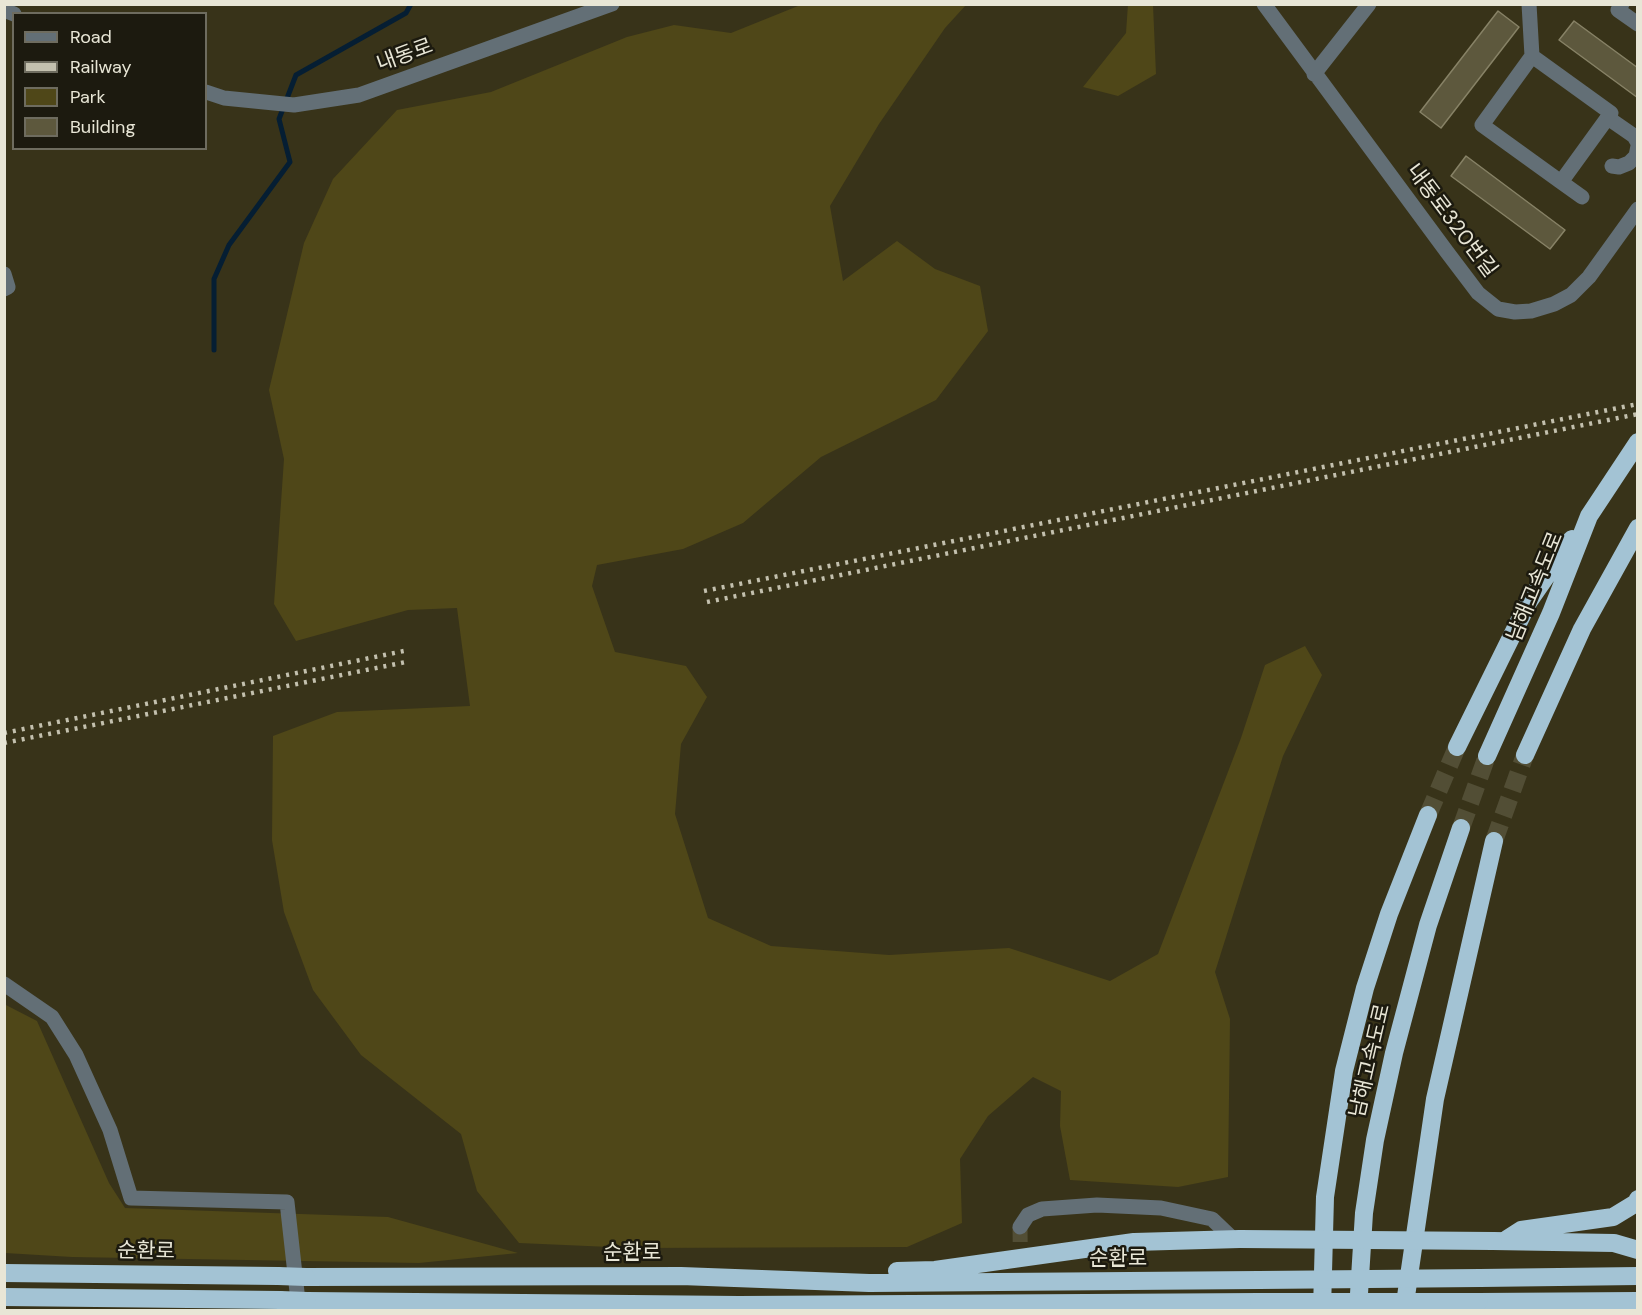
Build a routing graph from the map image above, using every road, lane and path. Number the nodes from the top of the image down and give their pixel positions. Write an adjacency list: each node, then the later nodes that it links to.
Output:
1 (612, 4): 9 (street, 내동로)
2 (1264, 4): 8 (street, 내동로320번길)
3 (1369, 4): 8 (street)
4 (1529, 4): 7 (street)
5 (1622, 4): 6 (street)
6 (1638, 24)
7 (1532, 56): 10 (street); 13 (street)
8 (1314, 74): 15 (street, 내동로320번길)
9 (207, 92)
10 (1608, 118): 11 (street); 13 (street)
11 (1638, 145): 12 (street)
12 (1612, 166)
13 (1561, 182): 14 (street)
14 (1582, 197)
15 (1638, 209)
16 (4, 274): 17 (street)
17 (4, 289)
18 (1638, 442): 19 (highway, 남해고속도로)
19 (1589, 516): 21 (highway); 23 (highway, 남해고속도로)
20 (1638, 528): 22 (highway)
21 (1457, 747)
22 (1525, 755)
23 (1487, 756)
24 (1428, 815): 41 (highway)
25 (1461, 828): 42 (highway, 남해고속도로)
26 (1494, 841): 43 (highway)
27 (4, 984): 39 (street)
28 (1638, 1199): 31 (highway)
29 (1020, 1227): 30 (street)
30 (1237, 1239): 31 (highway, bridge); 35 (highway)
31 (1498, 1242): 32 (highway)
32 (1638, 1251)
33 (4, 1273): 35 (highway, 순환로, bridge)
34 (1638, 1276): 35 (highway, 순환로, bridge)
35 (739, 1278)
36 (4, 1297): 39 (highway, 순환로, bridge)
37 (1638, 1301): 38 (highway, 순환로, bridge)
38 (739, 1305): 39 (highway, 순환로); 40 (highway)
39 (303, 1306)
40 (810, 1311)
41 (1322, 1311)
42 (1358, 1311)
43 (1404, 1311)

